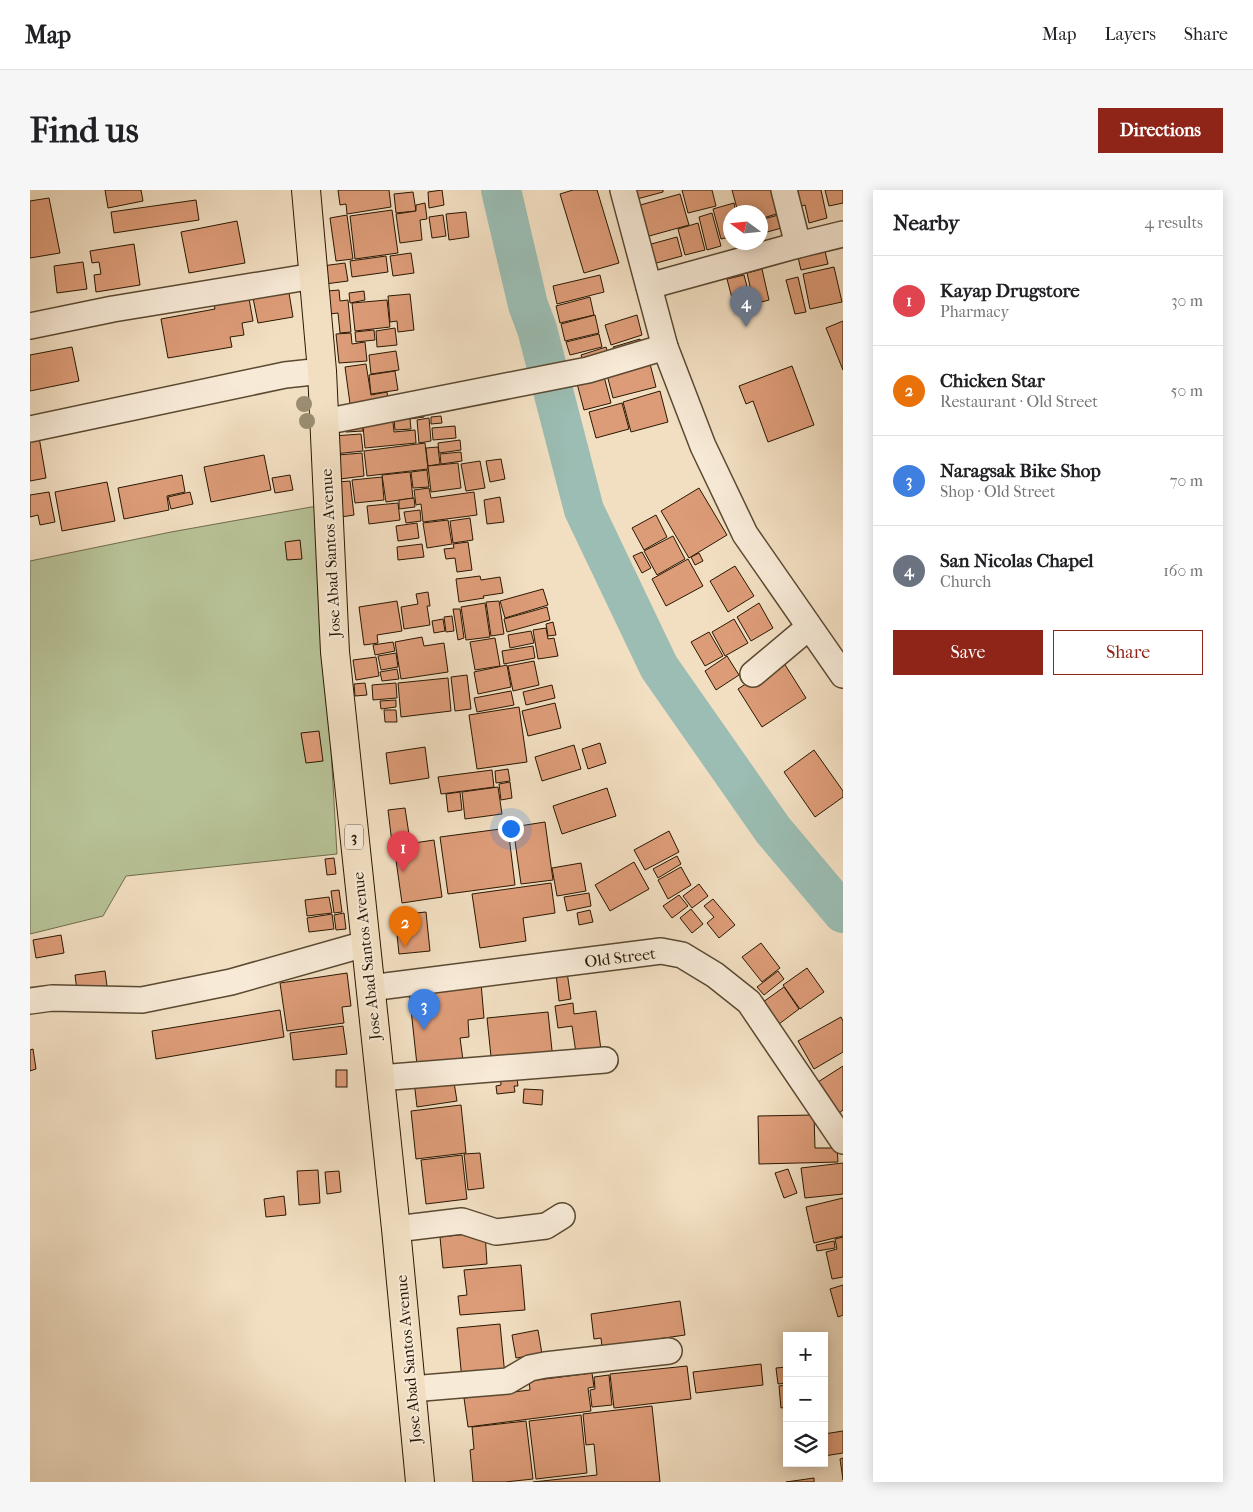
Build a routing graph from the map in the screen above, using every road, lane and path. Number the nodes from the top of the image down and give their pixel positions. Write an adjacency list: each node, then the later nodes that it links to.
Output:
1 (306, 190): 6 (highway, Jose Abad Santos Avenue / 3)
2 (623, 190): 7 (street)
3 (784, 190): 5 (street)
4 (843, 234): 5 (street)
5 (798, 245): 7 (street)
6 (314, 276): 8 (street); 10 (highway, Jose Abad Santos Avenue / 3)
7 (649, 286): 9 (street)
8 (30, 326)
9 (665, 347): 11 (street); 13 (street)
10 (322, 371): 11 (highway, Jose Abad Santos Avenue / 3); 12 (street)
11 (324, 422): 16 (highway, Jose Abad Santos Avenue / 3)
12 (30, 429)
13 (809, 627): 14 (street); 15 (street)
14 (753, 674)
15 (843, 676)
16 (365, 944): 17 (highway, Jose Abad Santos Avenue / 3); 18 (street)
17 (370, 988): 20 (highway, Jose Abad Santos Avenue / 3); 21 (street, Old Street)
18 (30, 1001)
19 (605, 1060): 20 (street)
20 (379, 1078): 23 (highway, Jose Abad Santos Avenue / 3)
21 (843, 1141)
22 (562, 1216): 23 (street)
23 (396, 1229): 25 (highway, Jose Abad Santos Avenue / 3)
24 (669, 1350): 25 (street)
25 (411, 1389): 26 (highway, Jose Abad Santos Avenue / 3)
26 (420, 1482)

